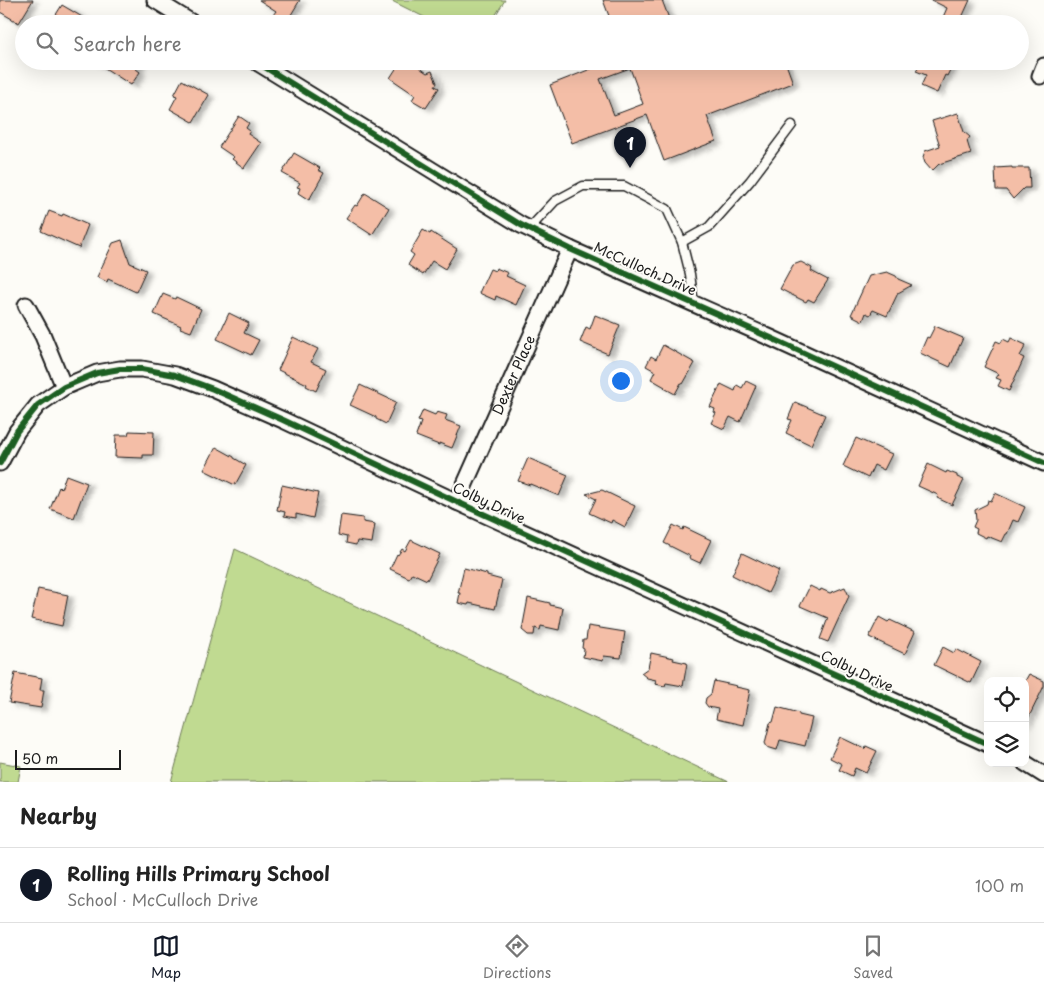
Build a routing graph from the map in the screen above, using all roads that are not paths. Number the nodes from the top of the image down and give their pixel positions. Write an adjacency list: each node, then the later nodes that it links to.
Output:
1 (155, 0): 2 (street)
2 (179, 15)
3 (270, 70): 5 (street, McCulloch Drive)
4 (792, 125): 6 (lane)
5 (529, 228): 6 (lane); 7 (street, McCulloch Drive)
6 (682, 242): 8 (lane)
7 (570, 249): 8 (street, McCulloch Drive); 13 (street, Dexter Place)
8 (694, 304): 12 (street, McCulloch Drive)
9 (26, 305): 10 (street)
10 (64, 387): 11 (street, Colby Drive); 13 (street, Colby Drive)
11 (0, 463)
12 (1044, 463)
13 (456, 502): 14 (street, Colby Drive)
14 (984, 742)
15 (1029, 766): 16 (street)
16 (1044, 775)

